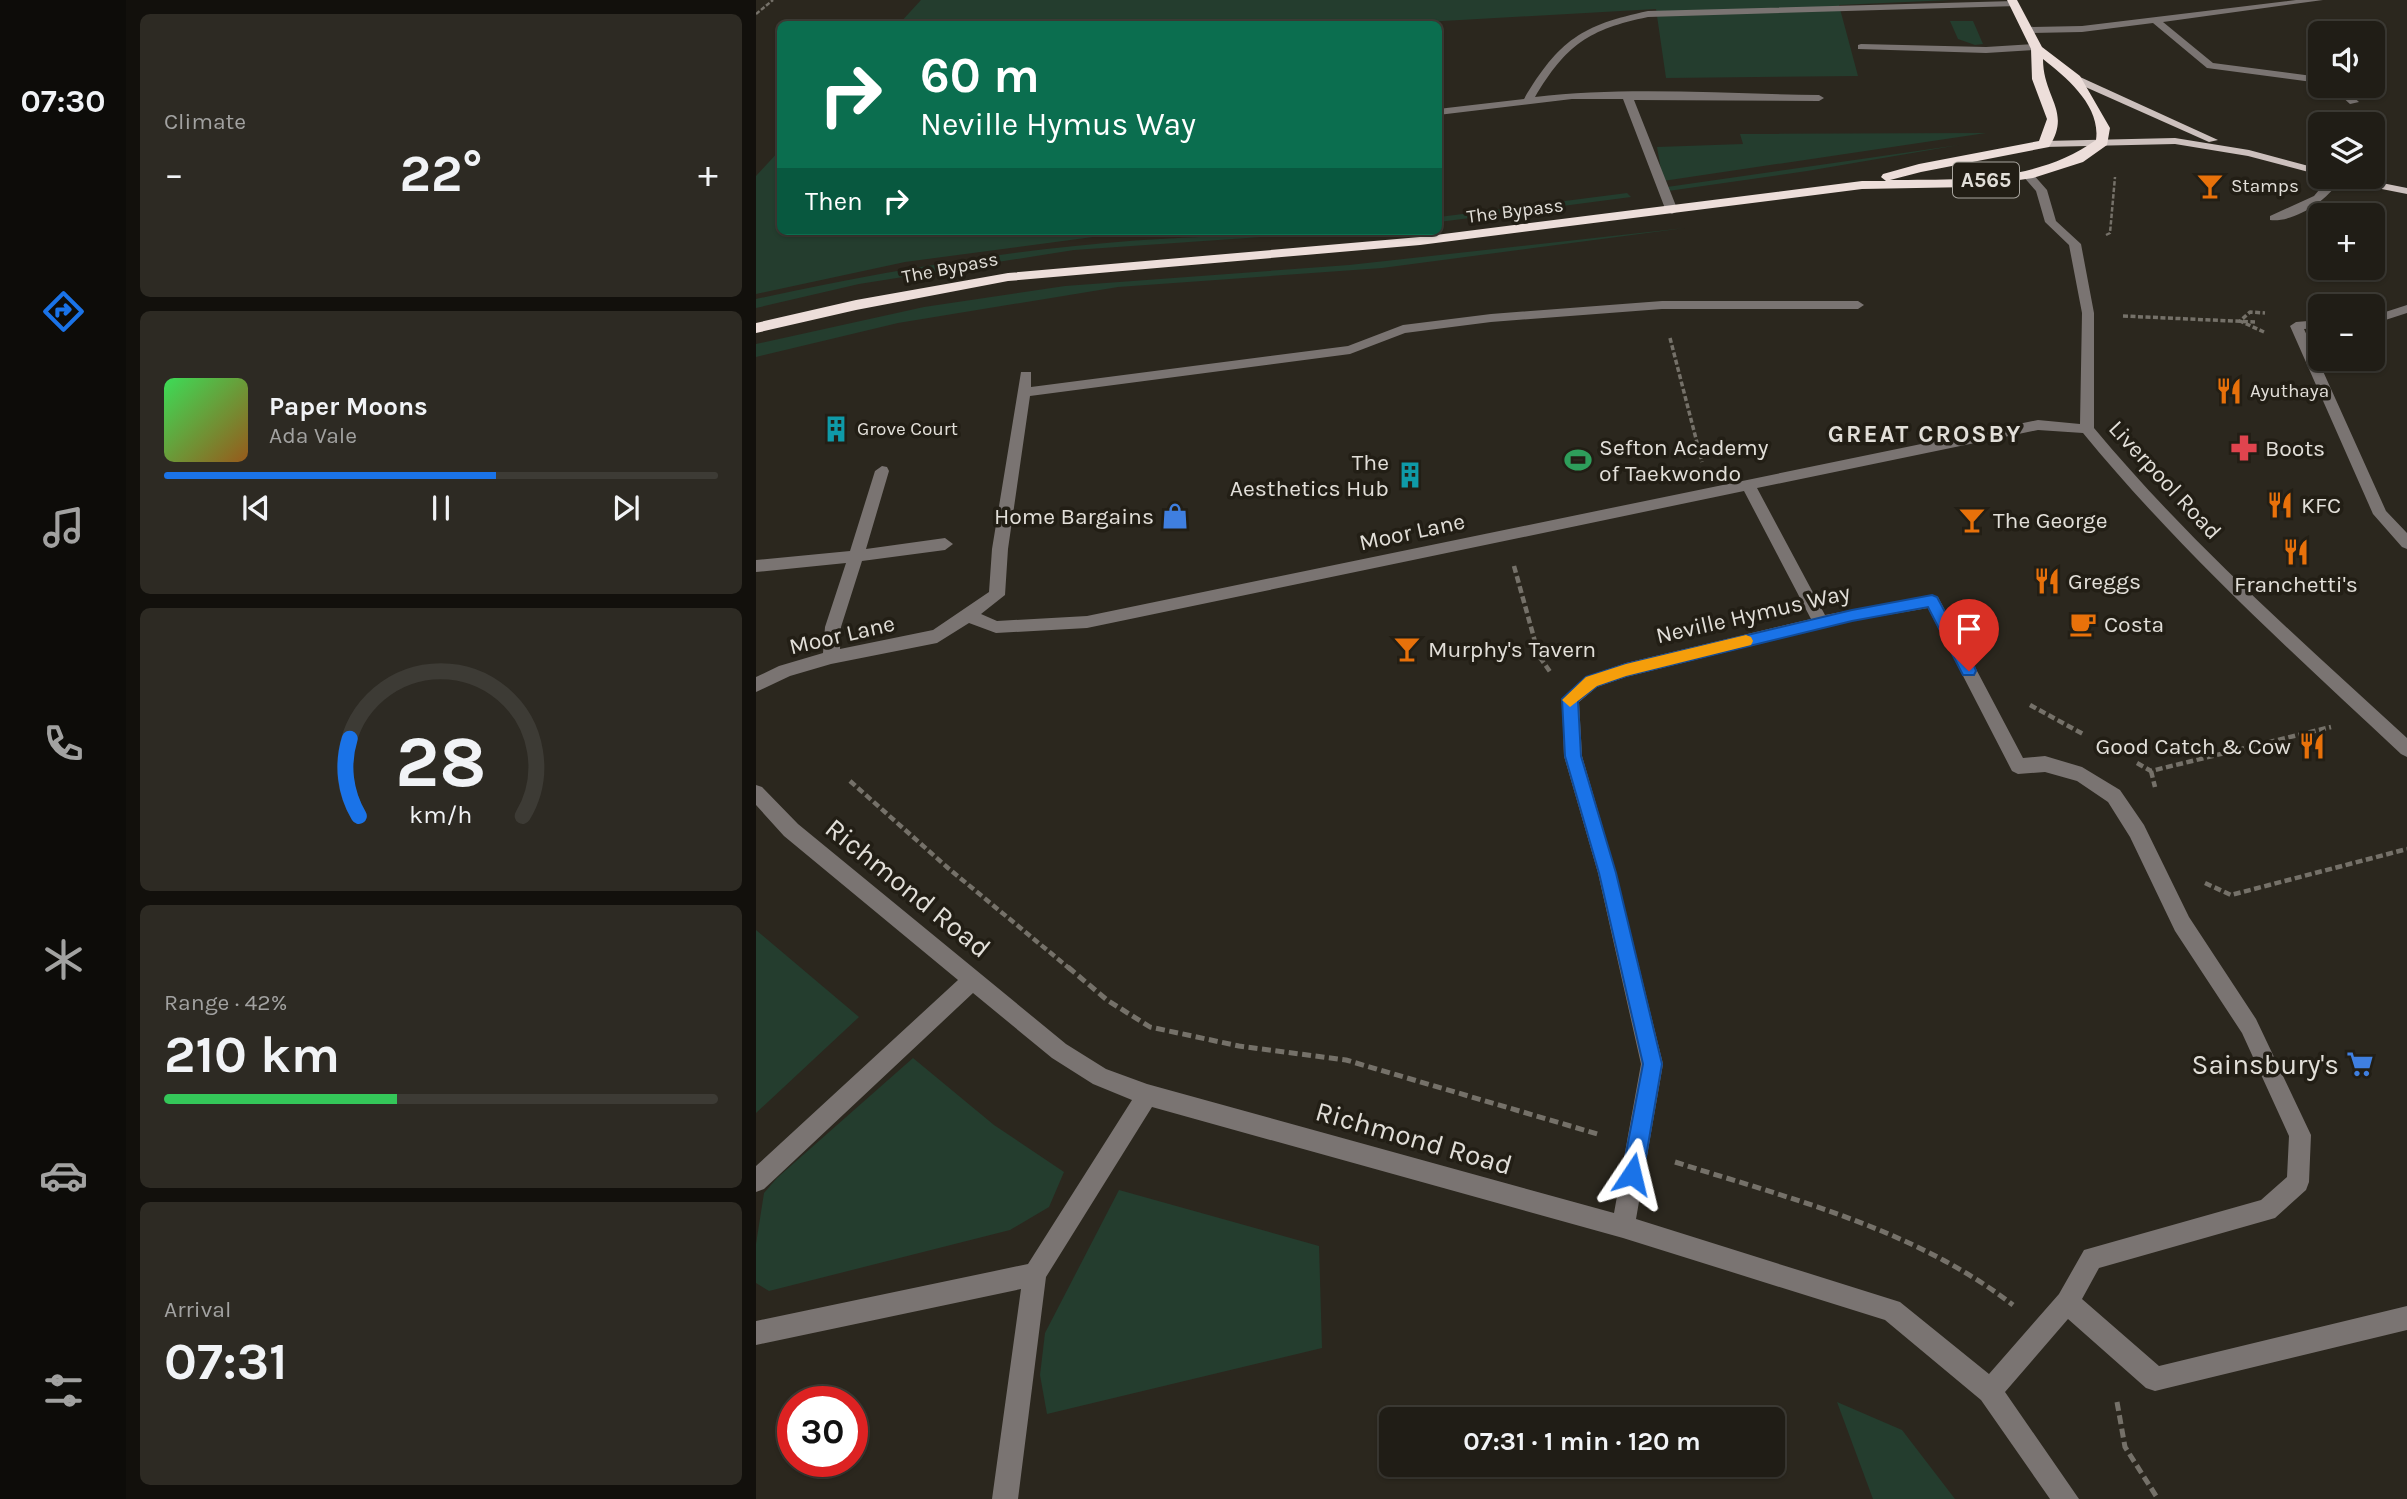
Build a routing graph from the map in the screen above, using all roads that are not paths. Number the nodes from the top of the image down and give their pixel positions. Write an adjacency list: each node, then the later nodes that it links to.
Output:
1 (2318, 0): 3 (street)
2 (2013, 2): 4 (highway, A565); 12 (street)
3 (2154, 19): 4 (street); 7 (street)
4 (2027, 30): 6 (highway, A565)
5 (1861, 47): 6 (street)
6 (2037, 48): 8 (highway, A565); 16 (highway, A565)
7 (2308, 78)
8 (2076, 79): 15 (highway, A565); 17 (main road)
9 (1627, 96): 10 (street); 12 (street); 24 (street)
10 (1819, 97)
11 (2349, 98): 13 (street)
12 (1528, 101): 14 (street)
13 (2354, 102)
14 (1442, 112)
15 (2102, 142): 16 (main road); 17 (main road); 19 (highway, The Bypass / A565)
16 (2044, 144): 20 (highway, The Bypass / A565)
17 (2249, 153): 18 (main road)
18 (2308, 169)
19 (2028, 174): 20 (highway, The Bypass / A565); 35 (street, Liverpool Road)
20 (1862, 185): 24 (highway, The Bypass / A565)
21 (2385, 187): 23 (main road)
22 (2330, 189): 25 (street)
23 (2407, 191)
24 (1672, 211): 30 (highway, The Bypass / A565)
25 (2274, 218)
26 (1858, 305): 34 (street)
27 (2407, 309): 28 (street)
28 (2385, 316)
29 (2308, 325): 31 (street)
30 (756, 328)
31 (2308, 353)
32 (2316, 371): 38 (street)
33 (1026, 375): 34 (street)
34 (1025, 392): 42 (street)
35 (2087, 429): 37 (street, Moor Lane); 46 (street, Liverpool Road)
36 (882, 471): 40 (street)
37 (1748, 485): 42 (street, Moor Lane); 43 (street)
38 (2407, 543)
39 (945, 544): 40 (street)
40 (856, 556): 41 (street); 44 (street)
41 (756, 566)
42 (969, 616): 44 (street, Moor Lane)
43 (1821, 623): 51 (street, Neville Hymus Way); 53 (street, Neville Hymus Way)
44 (831, 657): 45 (street, Moor Lane)
45 (756, 684)
46 (2407, 749)
47 (756, 793): 48 (street, Richmond Road)
48 (973, 980): 49 (street, Richmond Road); 50 (street)
49 (1147, 1095): 51 (street, Richmond Road); 52 (street)
50 (756, 1181)
51 (1623, 1227): 56 (street, Richmond Road)
52 (1035, 1274): 55 (street); 57 (street)
53 (2067, 1302): 54 (street); 56 (street, Neville Hymus Way)
54 (2407, 1318)
55 (756, 1333)
56 (1990, 1391): 58 (street, Richmond Road)
57 (1004, 1499)
58 (2066, 1499)

